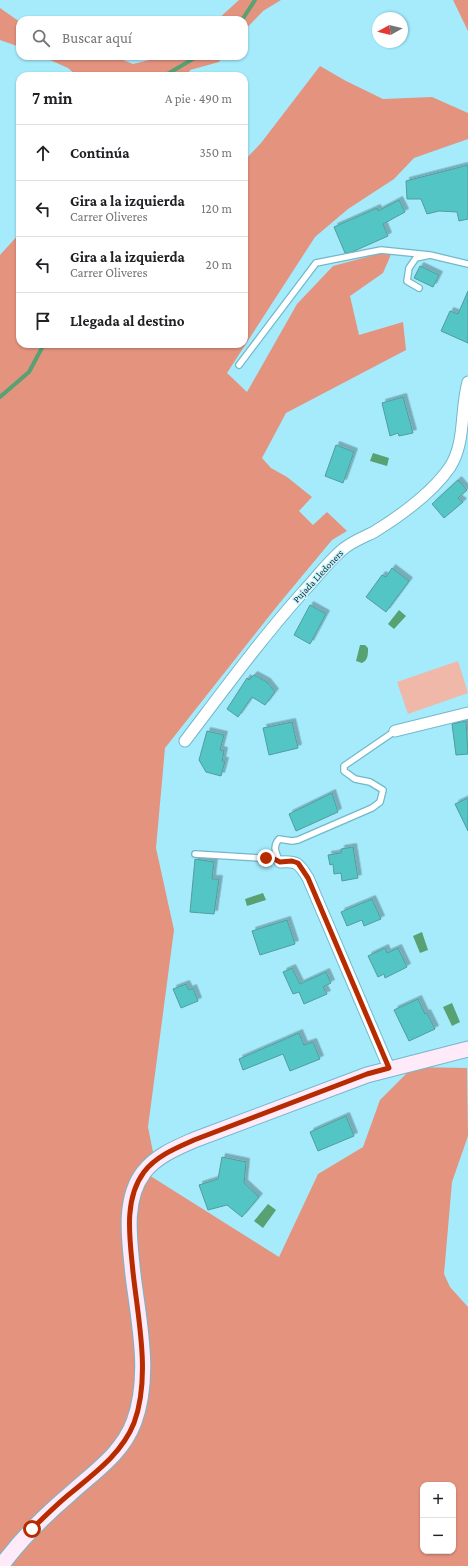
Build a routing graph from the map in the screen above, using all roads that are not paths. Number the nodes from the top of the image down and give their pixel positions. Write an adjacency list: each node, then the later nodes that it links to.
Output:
1 (430, 255): 2 (lane); 3 (lane); 4 (lane)
2 (468, 264)
3 (419, 288)
4 (239, 365)
5 (468, 382): 8 (street, Pujada Lledoners)
6 (468, 713): 7 (street)
7 (395, 731): 10 (lane)
8 (185, 741)
9 (195, 854): 10 (lane)
10 (280, 862): 12 (street)
11 (468, 1049): 12 (street)
12 (389, 1068): 13 (street)
13 (1, 1566)

